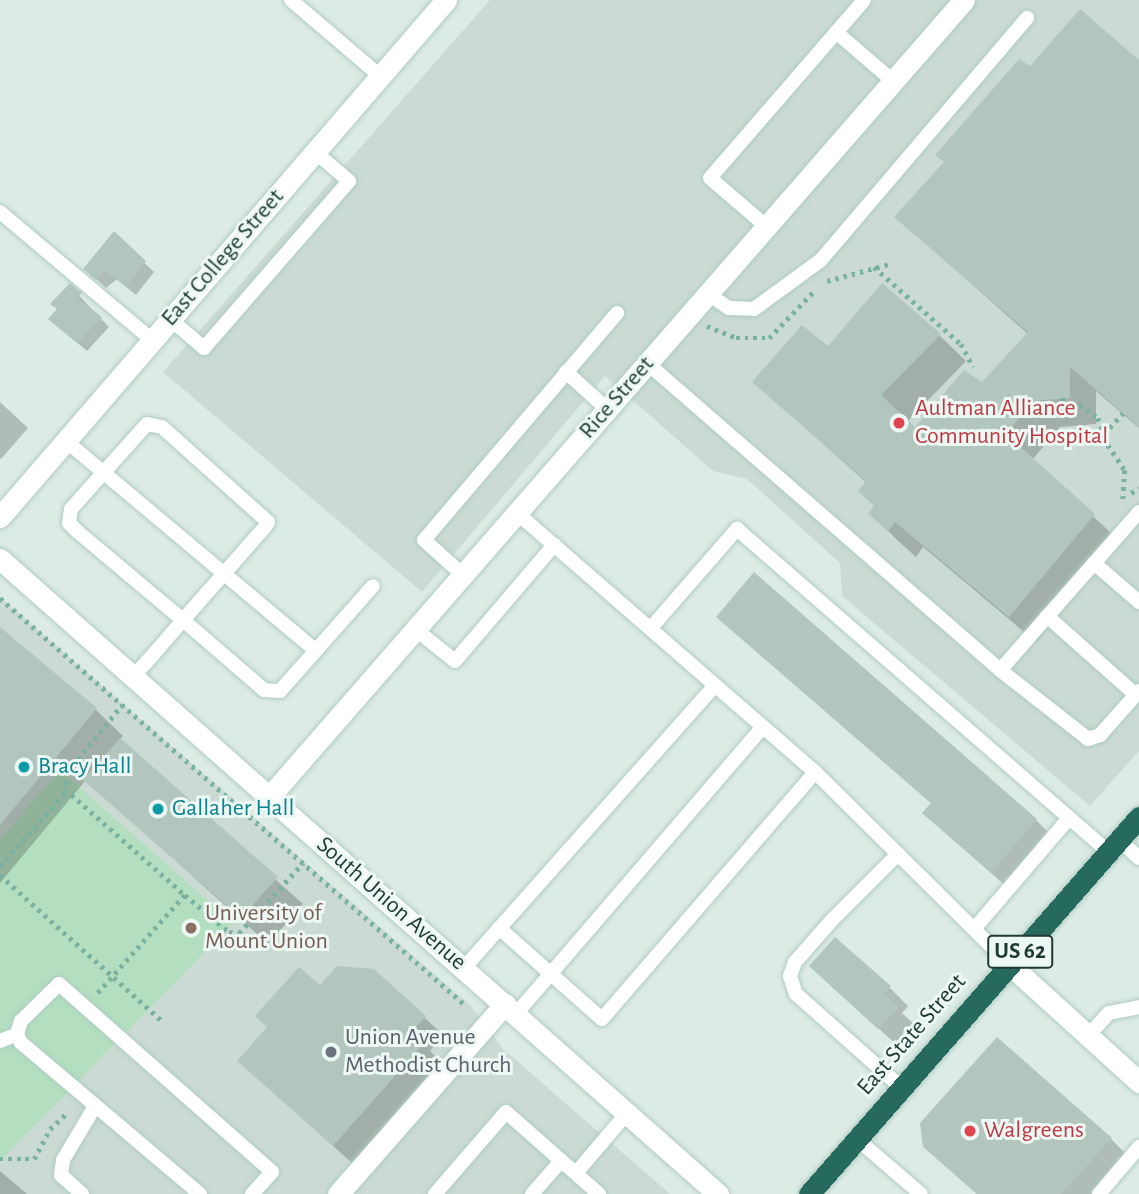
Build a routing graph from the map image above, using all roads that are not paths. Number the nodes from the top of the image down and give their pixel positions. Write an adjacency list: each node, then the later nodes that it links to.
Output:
1 (291, 0): 7 (lane)
2 (446, 0): 7 (street, East College Street)
3 (864, 0): 6 (lane)
4 (964, 0): 8 (street, Rice Street)
5 (1027, 18): 12 (lane)
6 (836, 32): 8 (lane); 11 (lane)
7 (380, 76): 9 (street, East College Street)
8 (893, 82): 11 (street, Rice Street)
9 (315, 152): 14 (street, East College Street); 14 (lane)
10 (0, 212): 15 (lane)
11 (766, 227): 12 (street, Rice Street)
12 (708, 294): 16 (street, Rice Street)
13 (617, 313): 17 (lane)
14 (170, 319): 15 (street, East College Street)
15 (152, 340): 19 (street, East College Street)
16 (647, 363): 18 (street, Rice Street); 36 (lane)
17 (566, 372): 18 (lane); 28 (lane)
18 (607, 409): 22 (street, Rice Street)
19 (66, 440): 20 (lane); 23 (street, East College Street)
20 (105, 470): 27 (lane); 27 (lane); 32 (lane)
21 (1139, 512): 26 (lane)
22 (517, 513): 24 (lane); 28 (street, Rice Street)
23 (0, 517)
24 (554, 545): 33 (lane); 34 (lane)
25 (0, 559): 37 (street, South Union Avenue)
26 (1094, 563): 30 (lane); 31 (lane)
27 (226, 572): 32 (lane); 35 (lane)
28 (463, 575): 33 (street, Rice Street)
29 (373, 586): 35 (lane)
30 (1139, 602)
31 (1047, 616): 36 (lane); 39 (lane)
32 (183, 620): 35 (lane); 37 (lane)
33 (415, 629): 42 (street, Rice Street)
34 (650, 629): 38 (lane); 44 (lane)
35 (316, 651)
36 (1000, 670): 39 (lane)
37 (134, 677): 42 (street, South Union Avenue)
38 (715, 685): 40 (lane); 48 (lane)
39 (1137, 693)
40 (763, 727): 41 (lane); 52 (lane)
41 (815, 772): 46 (lane); 52 (lane)
42 (270, 796): 51 (street, South Union Avenue)
43 (1139, 817): 45 (highway, East State Street / US 62)
44 (1069, 818): 45 (lane); 49 (lane)
45 (1113, 846): 47 (lane); 50 (highway, East State Street / US 62)
46 (898, 853): 49 (lane); 59 (lane)
47 (1139, 858)
48 (499, 928): 51 (lane); 52 (lane)
49 (974, 929): 50 (lane)
50 (1009, 964): 56 (street); 59 (highway, East State Street / US 62)
51 (464, 968): 54 (street, South Union Avenue)
52 (551, 974): 54 (lane)
53 (1139, 1007): 56 (lane)
54 (511, 1009): 61 (street, South Union Avenue); 69 (street)
55 (17, 1034): 57 (lane); 60 (lane); 68 (lane)
56 (1088, 1036): 58 (street)
57 (0, 1041)
58 (1139, 1082)
59 (902, 1088): 62 (highway, East State Street / US 62)
60 (90, 1101): 66 (lane); 67 (lane)
61 (627, 1113): 65 (lane); 73 (street, South Union Avenue)
62 (857, 1139): 74 (highway, East State Street / US 62); 75 (lane)
63 (1139, 1147): 76 (lane)
64 (561, 1161): 65 (lane); 70 (lane); 71 (lane)
65 (576, 1173): 72 (lane)
66 (82, 1194)
67 (200, 1194)
68 (252, 1194)
69 (338, 1194)
70 (435, 1194)
71 (532, 1194)
72 (599, 1194)
73 (719, 1194)
74 (809, 1194)
75 (920, 1194)
76 (1098, 1194)

